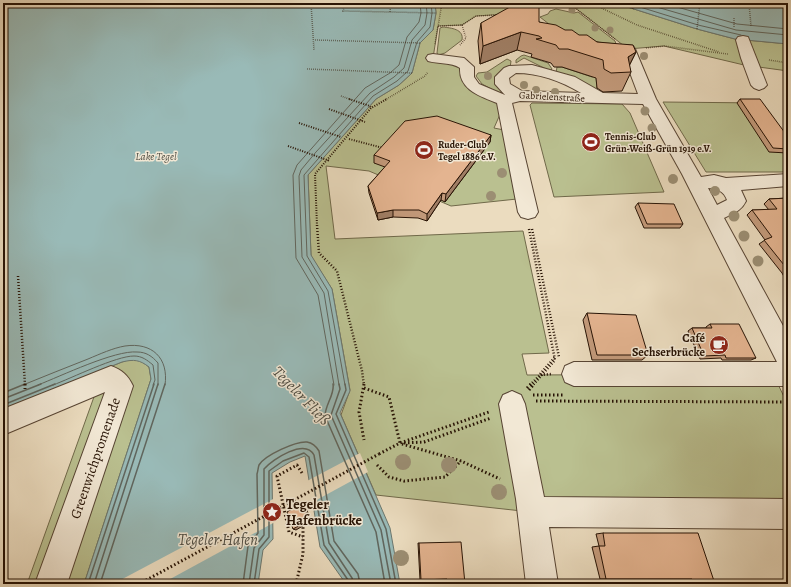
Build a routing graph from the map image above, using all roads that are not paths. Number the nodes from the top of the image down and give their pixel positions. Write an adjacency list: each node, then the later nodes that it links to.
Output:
1 (747, 36): 4 (street)
2 (628, 49): 7 (street)
3 (433, 58): 5 (street)
4 (759, 84)
5 (512, 98): 6 (street, Gabrielenstraße); 6 (street, Gabrielenstraße); 12 (street)
6 (600, 98): 7 (street, Gabrielenstraße)
7 (648, 99): 10 (street)
8 (788, 180): 9 (street)
9 (723, 185): 10 (street); 11 (street)
10 (697, 186): 11 (street)
11 (713, 215): 13 (street)
12 (528, 217)
13 (788, 359)
14 (788, 374): 15 (street)
15 (567, 381)
16 (516, 403): 18 (street)
17 (3, 422): 20 (street, Greenwichpromenade)
18 (529, 501): 19 (street); 21 (street)
19 (788, 514)
20 (51, 584)
21 (542, 584)

